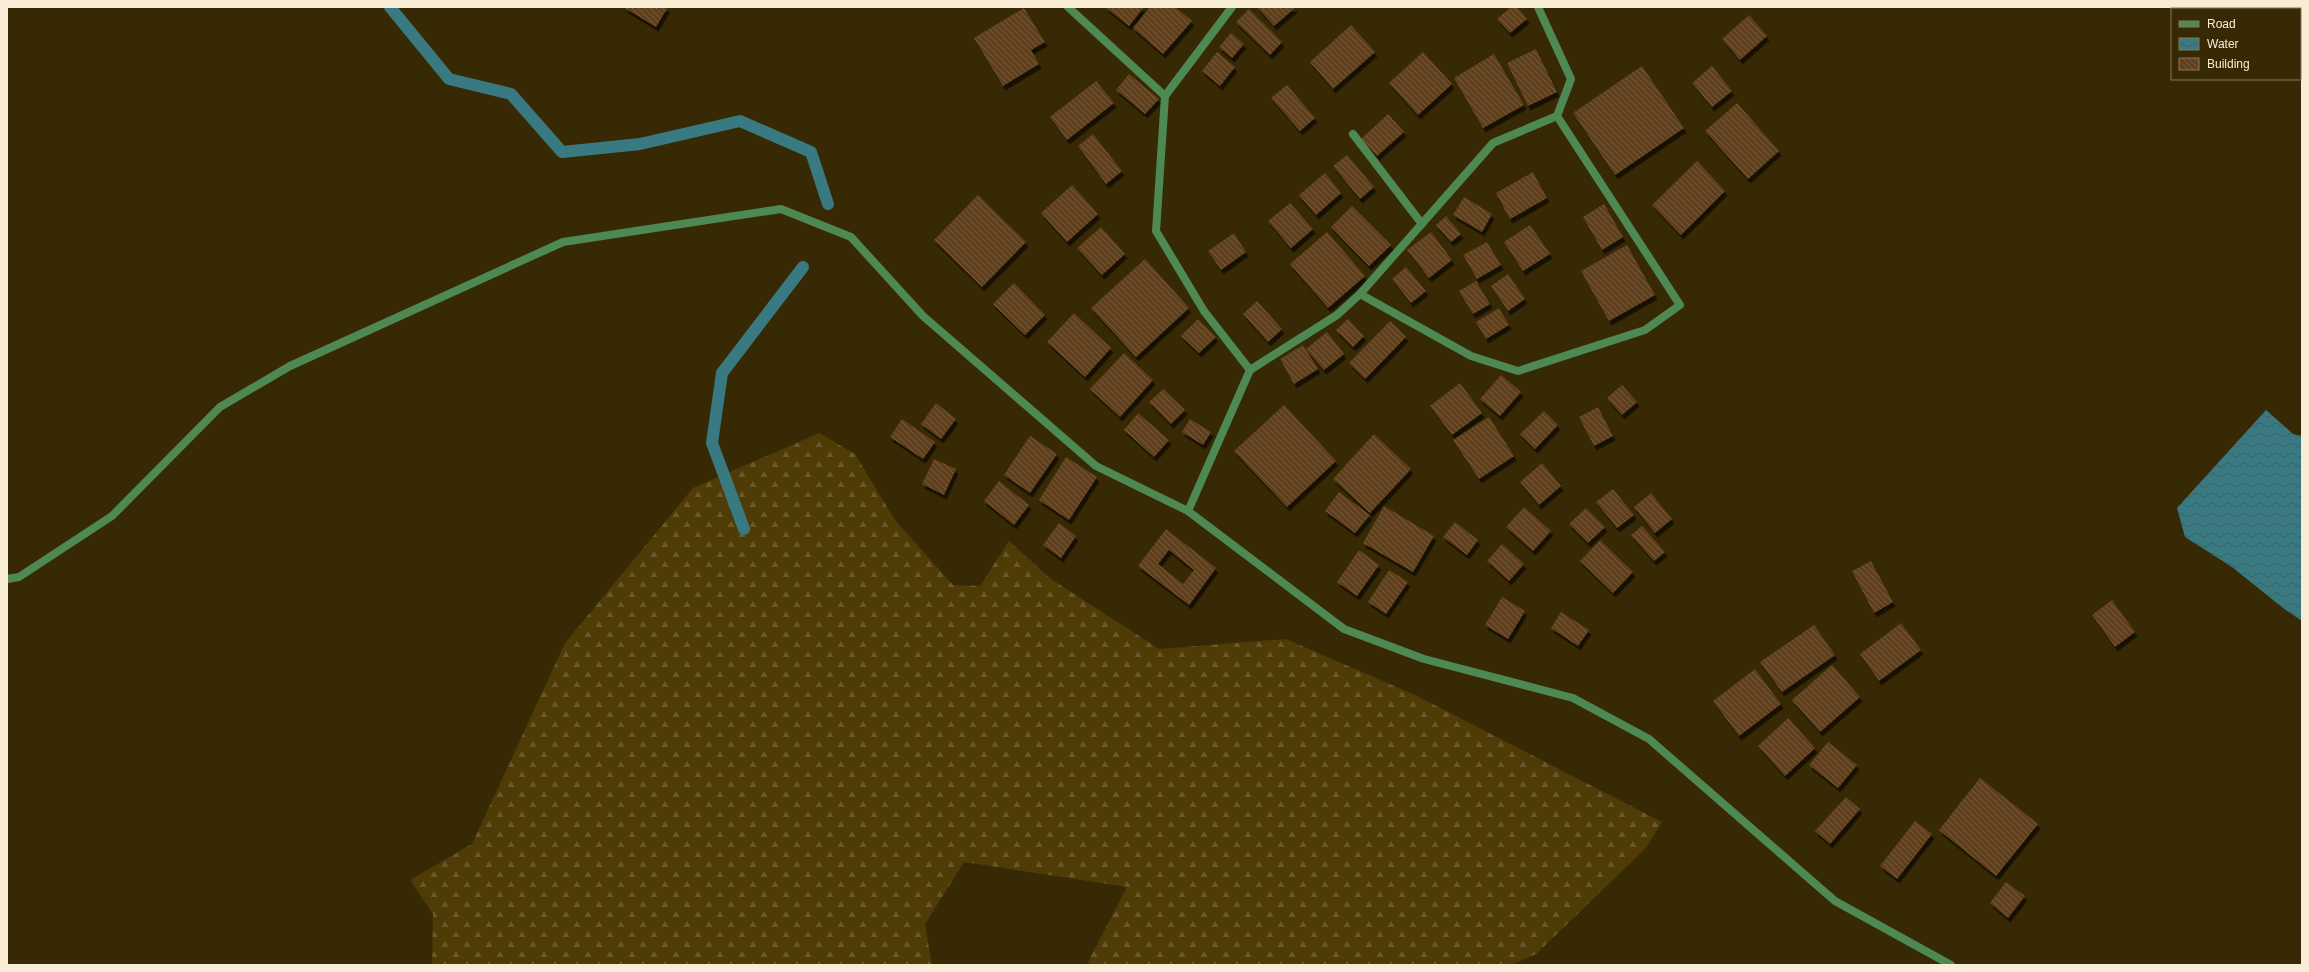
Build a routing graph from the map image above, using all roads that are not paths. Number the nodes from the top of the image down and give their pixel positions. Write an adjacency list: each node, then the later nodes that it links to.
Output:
1 (1068, 7): 4 (street)
2 (1232, 7): 4 (street)
3 (1538, 7): 5 (street)
4 (1165, 96): 9 (street)
5 (1557, 116): 7 (street); 8 (street)
6 (1352, 134): 7 (street)
7 (1422, 224): 8 (street)
8 (1360, 294): 9 (street)
9 (1250, 370): 10 (street)
10 (1188, 511): 11 (street); 12 (street)
11 (7, 579)
12 (1951, 965)

